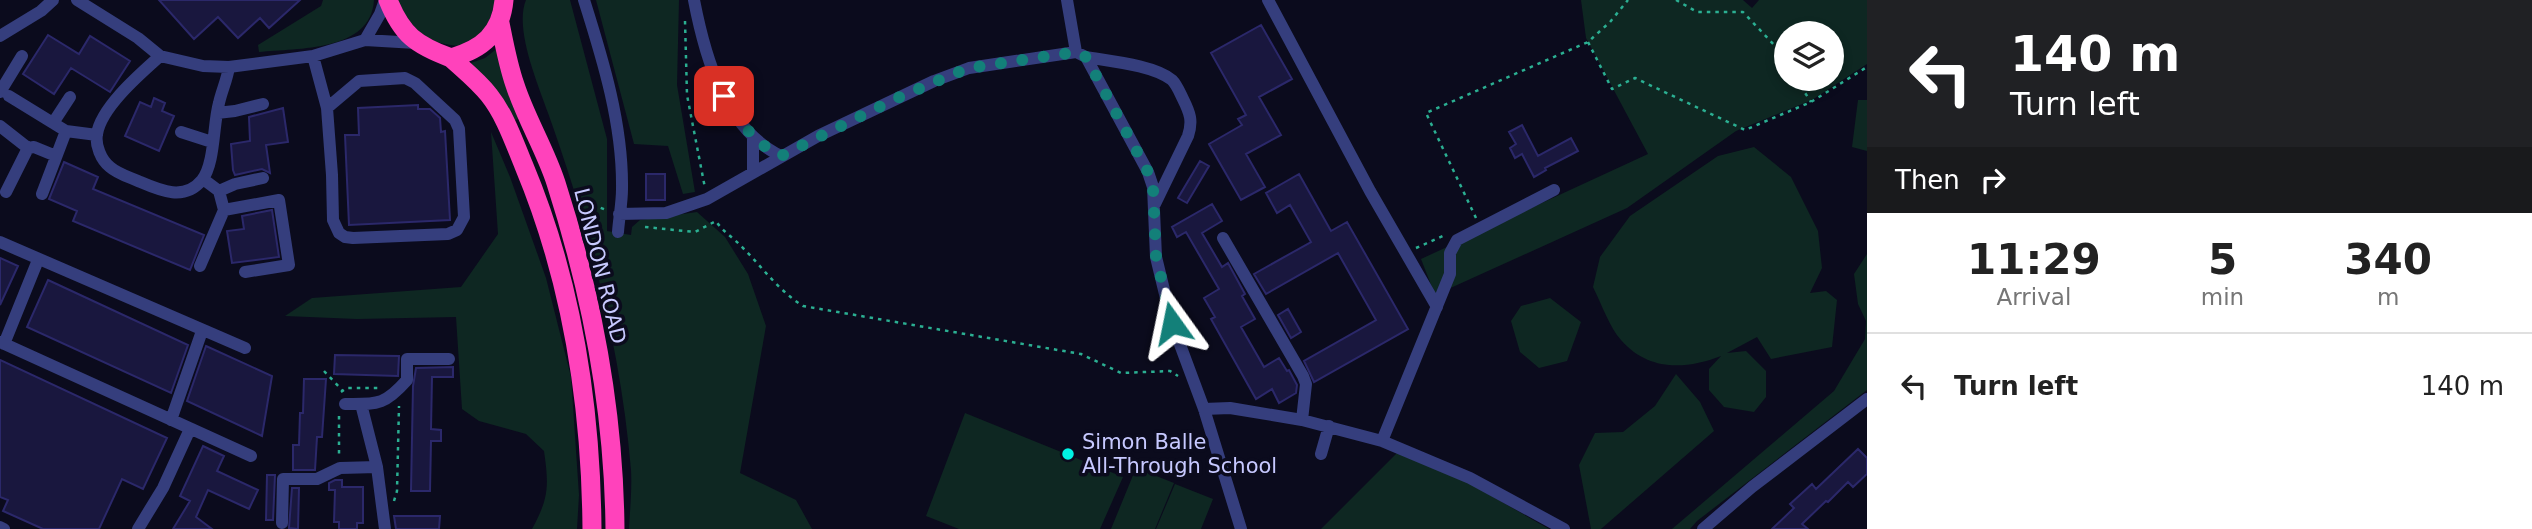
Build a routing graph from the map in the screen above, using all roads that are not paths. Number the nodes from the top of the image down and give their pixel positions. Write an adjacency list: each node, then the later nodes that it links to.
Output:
1 (53, 0): 10 (street)
2 (77, 0): 15 (street)
3 (386, 0): 11 (street); 12 (highway)
4 (504, 0): 9 (highway)
5 (583, 0): 34 (street, LONDON ROAD)
6 (694, 0): 29 (street)
7 (1067, 0): 13 (street)
8 (1268, 0): 48 (street)
9 (500, 23): 17 (highway); 69 (highway, LONDON ROAD)
10 (0, 36)
11 (365, 40): 12 (street); 16 (street)
12 (416, 43): 17 (highway, LONDON ROAD)
13 (1081, 54): 33 (street); 41 (street); 41 (street)
14 (22, 56): 19 (street)
15 (160, 56): 18 (street); 28 (street)
16 (313, 56): 18 (street); 22 (street)
17 (451, 58): 68 (highway, LONDON ROAD)
18 (229, 67): 23 (street)
19 (4, 94): 24 (street)
20 (70, 97): 24 (street)
21 (263, 104): 23 (street)
22 (327, 108): 22 (street)
23 (217, 113): 30 (street)
24 (53, 123): 26 (street)
25 (0, 126): 31 (street)
26 (66, 131): 28 (street); 32 (street)
27 (181, 132): 30 (street)
28 (97, 135): 36 (street)
29 (753, 138): 33 (street); 34 (street)
30 (212, 142): 36 (street)
31 (28, 148): 32 (street); 39 (street)
32 (56, 156): 40 (street)
33 (781, 156): 34 (street)
34 (753, 172)
35 (264, 178): 38 (street)
36 (203, 179): 38 (street)
37 (1554, 190): 48 (street)
38 (219, 191): 42 (street)
39 (6, 192)
40 (42, 194)
41 (1154, 205): 56 (street)
42 (224, 210): 46 (street); 47 (street)
43 (1223, 238): 58 (street)
44 (0, 242): 45 (street)
45 (38, 260): 49 (street); 50 (street)
46 (200, 265)
47 (245, 272)
48 (1437, 307): 61 (street)
49 (202, 331): 51 (street); 57 (street)
50 (2, 343): 57 (street)
51 (245, 348)
52 (449, 359): 55 (street)
53 (343, 397): 55 (street)
54 (1867, 399): 72 (street)
55 (360, 404): 64 (street)
56 (1204, 409): 58 (street); 70 (street)
57 (171, 420): 60 (street)
58 (1302, 420): 59 (street)
59 (1329, 426): 61 (street); 62 (street)
60 (190, 429): 63 (street); 66 (street)
61 (1382, 441): 71 (street)
62 (1321, 454)
63 (251, 456)
64 (377, 467): 65 (street); 67 (street)
65 (282, 523)
66 (138, 529)
67 (386, 529)
68 (592, 529)
69 (615, 529)
70 (1241, 529)
71 (1564, 529)
72 (1703, 529)

